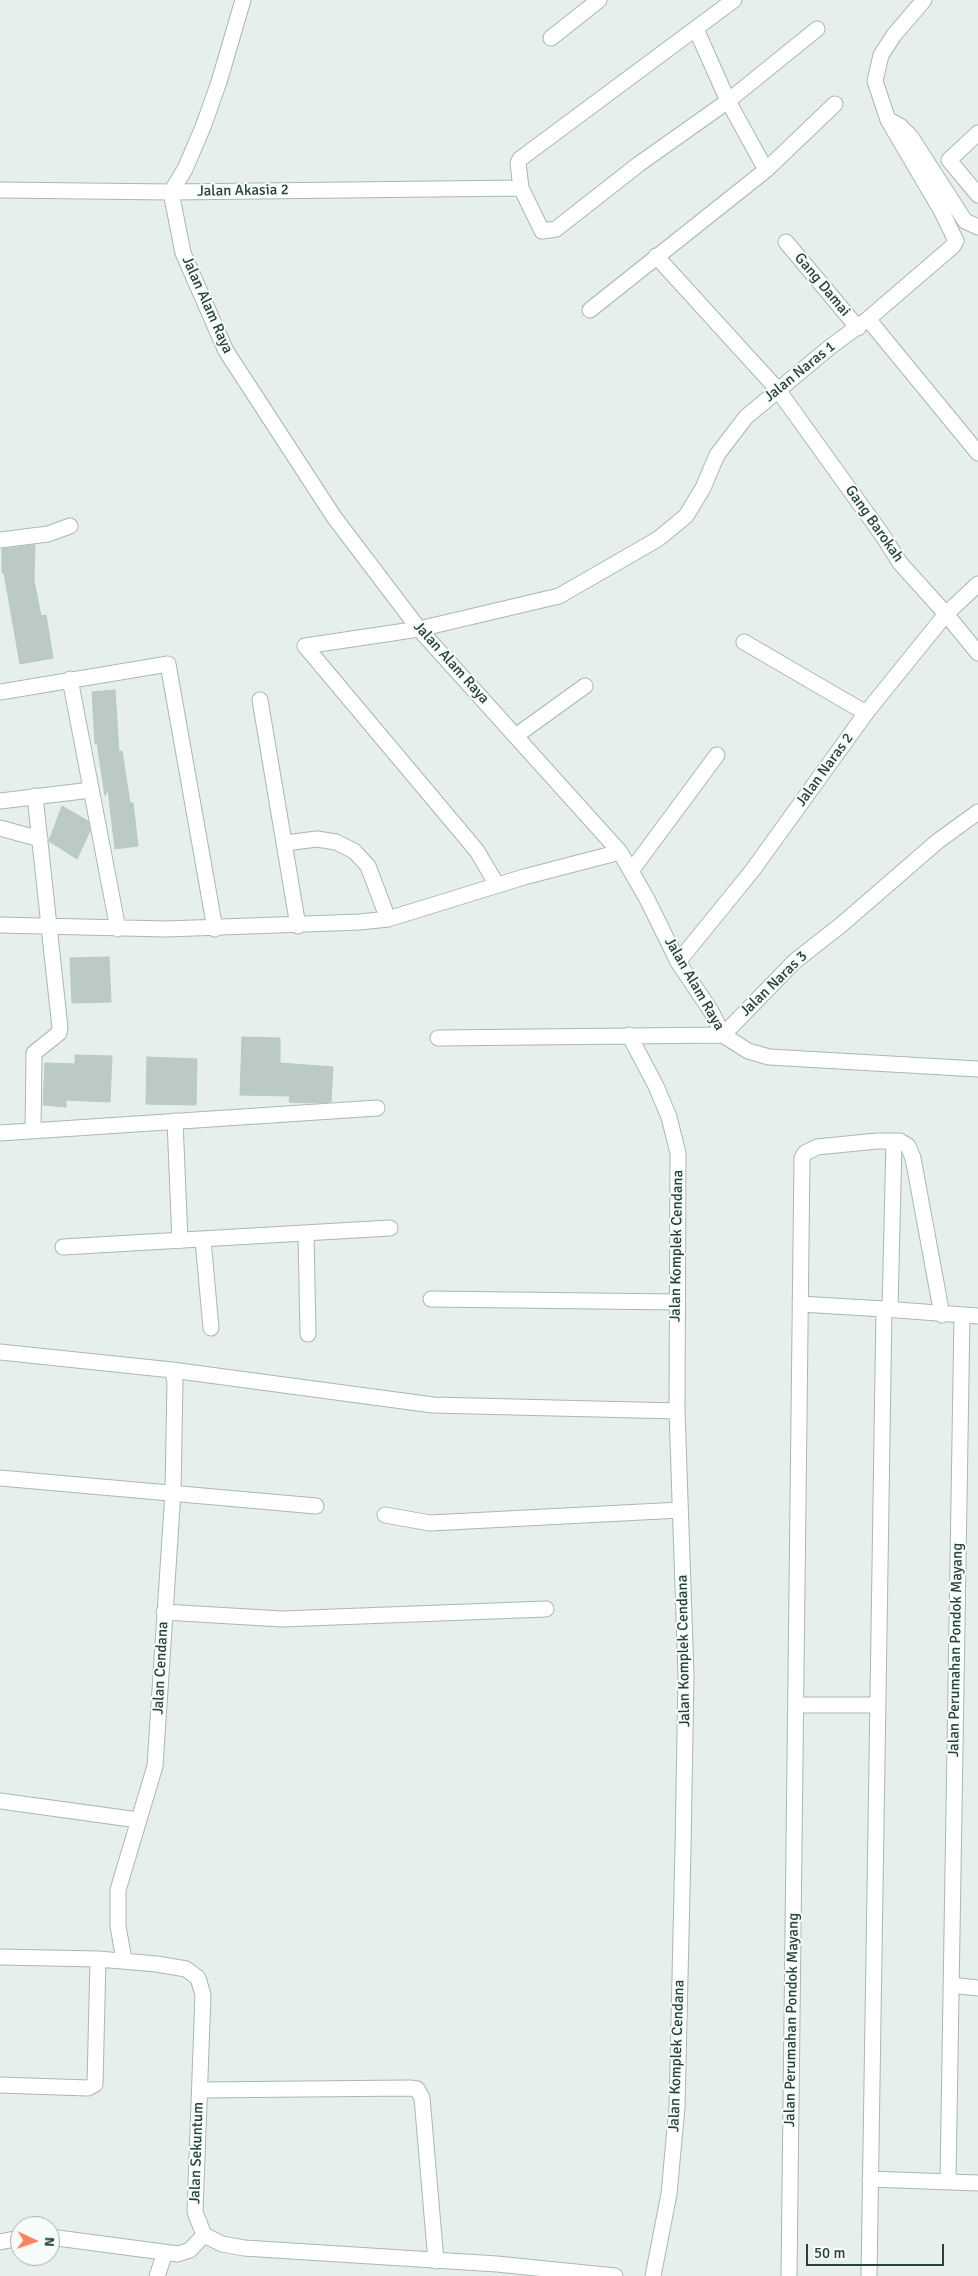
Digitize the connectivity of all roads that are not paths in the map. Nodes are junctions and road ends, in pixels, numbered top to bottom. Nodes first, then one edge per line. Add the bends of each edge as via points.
1 (243, 0) edge
2 (599, 0) edge
3 (734, 0) edge
4 (924, 0) edge
5 (817, 28) dead end
6 (696, 29) junction
7 (551, 38) dead end
8 (728, 101) junction
9 (835, 104) dead end
10 (888, 120) junction
11 (978, 133) edge
12 (766, 170) junction
13 (521, 188) junction
14 (0, 190) edge
15 (171, 192) junction
16 (978, 195) edge
17 (978, 227) edge
18 (786, 242) dead end
19 (656, 256) junction
20 (590, 310) dead end
21 (863, 323) junction
22 (778, 390) junction
23 (978, 453) edge
24 (70, 526) dead end
25 (0, 540) edge
26 (978, 584) edge
27 (946, 614) junction
28 (420, 629) junction
29 (744, 642) dead end
30 (978, 653) edge
31 (70, 679) junction
32 (585, 686) dead end
33 (0, 692) edge
34 (260, 700) dead end
35 (866, 713) junction
36 (517, 735) junction
37 (717, 755) dead end
38 (91, 790) junction
39 (35, 796) junction
40 (0, 801) edge
41 (978, 812) edge
42 (0, 828) edge
43 (40, 839) junction
44 (285, 842) junction
45 (620, 852) junction
46 (631, 871) junction
47 (498, 885) junction
48 (388, 919) junction
49 (0, 925) edge
50 (50, 926) junction
51 (298, 926) junction
52 (118, 929) junction
53 (214, 929) junction
54 (678, 962) junction
55 (629, 1034) junction
56 (723, 1035) junction
57 (438, 1038) dead end
58 (978, 1069) edge
59 (377, 1108) dead end
60 (175, 1121) junction
61 (33, 1131) junction
62 (0, 1133) edge
63 (894, 1141) junction
64 (390, 1228) dead end
65 (306, 1234) junction
66 (203, 1240) junction
67 (180, 1241) junction
68 (63, 1247) dead end
69 (431, 1299) dead end
70 (676, 1302) junction
71 (800, 1304) junction
72 (887, 1309) junction
73 (942, 1315) junction
74 (962, 1315) junction
75 (978, 1316) edge
76 (211, 1328) dead end
77 (308, 1334) dead end
78 (0, 1352) edge
79 (172, 1370) junction
80 (676, 1411) junction
81 (0, 1478) edge
82 (173, 1492) junction
83 (316, 1506) dead end
84 (680, 1510) junction
85 (385, 1515) dead end
86 (546, 1609) dead end
87 (164, 1612) junction
88 (796, 1705) junction
89 (878, 1705) junction
90 (0, 1801) edge
91 (138, 1820) junction
92 (0, 1957) edge
93 (98, 1959) junction
94 (124, 1960) junction
95 (951, 1985) junction
96 (978, 1988) edge
97 (0, 2086) edge
98 (200, 2090) junction
99 (870, 2179) junction
100 (948, 2180) junction
101 (978, 2183) edge
102 (204, 2235) junction
103 (60, 2238) edge
104 (165, 2253) junction
105 (436, 2260) junction
106 (157, 2276) edge
107 (615, 2276) edge
108 (653, 2276) edge
109 (789, 2276) edge
110 (869, 2276) edge

1 - 15 street, Jalan Akasia 2 via 203,127
2 - 7 street
3 - 6 street
4 - 10 street, Jalan Naras 1 via 894,35 882,56 875,81
5 - 8 street
6 - 8 street
6 - 13 street via 520,158
8 - 12 street
8 - 13 street via 551,231 542,231 538,226
9 - 12 street
10 - 17 street via 911,136 965,221
10 - 21 street, Jalan Naras 1 via 956,241
11 - 16 street via 949,160
12 - 19 street
13 - 15 street, Jalan Akasia 2
14 - 15 street
15 - 28 street, Jalan Alam Raya via 183,252 226,351 334,517
18 - 21 street, Gang Damai
19 - 20 street
19 - 22 street, Gang Barokah
21 - 22 street, Jalan Naras 1
21 - 23 street, Gang Damai
22 - 27 street, Gang Barokah via 900,564
22 - 28 street, Jalan Naras 1 via 746,417 716,455 703,488 686,516 658,539 559,596
24 - 25 street via 48,534
26 - 27 street, Jalan Naras 2
27 - 30 street, Gang Barokah
27 - 35 street, Jalan Naras 2
28 - 36 street, Jalan Alam Raya
28 - 47 street, Jalan Naras 1 via 305,646 477,851
29 - 35 street
31 - 33 street
31 - 38 street
31 - 53 street via 168,664
32 - 36 street
34 - 44 street
35 - 54 street, Jalan Naras 2 via 752,871
36 - 45 street, Jalan Alam Raya
37 - 46 street
38 - 39 street
38 - 52 street
39 - 40 street
39 - 43 street
41 - 56 street, Jalan Naras 3 via 938,841 796,961
42 - 43 street
43 - 50 street
44 - 48 street via 317,839 336,842 354,851 368,866
44 - 51 street
45 - 46 street, Jalan Alam Raya
45 - 47 street
46 - 54 street, Jalan Alam Raya
47 - 48 street
48 - 51 street
49 - 50 street
50 - 52 street
50 - 61 street via 60,1028 59,1033 34,1053
51 - 53 street
52 - 53 street
54 - 56 street, Jalan Alam Raya
55 - 56 street
55 - 57 street
55 - 70 street, Jalan Komplek Cendana via 656,1086 678,1153
56 - 58 street, Jalan Alam Raya via 748,1051 769,1057
59 - 60 street
60 - 61 street
60 - 67 street
61 - 62 street
63 - 71 street, Jalan Perumahan Pondok Mayang via 817,1147 809,1149 802,1158
63 - 72 street
63 - 73 street via 908,1146 913,1158
64 - 65 street
65 - 66 street
65 - 77 street
66 - 67 street
66 - 76 street
67 - 68 street
69 - 70 street
70 - 80 street, Jalan Komplek Cendana
71 - 72 street
71 - 88 street, Jalan Perumahan Pondok Mayang
72 - 73 street
72 - 89 street
73 - 74 street
74 - 75 street
74 - 95 street, Jalan Perumahan Pondok Mayang
78 - 79 street
79 - 80 street via 434,1405
79 - 82 street, Jalan Cendana via 175,1381
80 - 84 street, Jalan Komplek Cendana
81 - 82 street
82 - 83 street
82 - 87 street, Jalan Cendana
84 - 85 street via 430,1523
84 - 108 street, Jalan Komplek Cendana via 686,1675 677,2107 670,2194
86 - 87 street via 282,1620
87 - 91 street, Jalan Cendana via 155,1766
88 - 89 street
88 - 109 street, Jalan Perumahan Pondok Mayang
89 - 99 street
90 - 91 street
91 - 94 street, Jalan Cendana via 118,1890 118,1926
92 - 93 street, Jalan Sekuntum
93 - 94 street, Jalan Sekuntum
93 - 97 street via 95,2084 88,2088
94 - 98 street, Jalan Sekuntum via 186,1968 198,1978 203,1995
95 - 96 street
95 - 100 street, Jalan Perumahan Pondok Mayang
98 - 102 street, Jalan Sekuntum via 195,2212
98 - 105 street via 417,2090 422,2098
99 - 100 street
99 - 110 street
100 - 101 street
102 - 104 street via 190,2250 178,2254
102 - 105 street via 222,2244 244,2248
103 - 104 street
104 - 106 street
105 - 107 street

